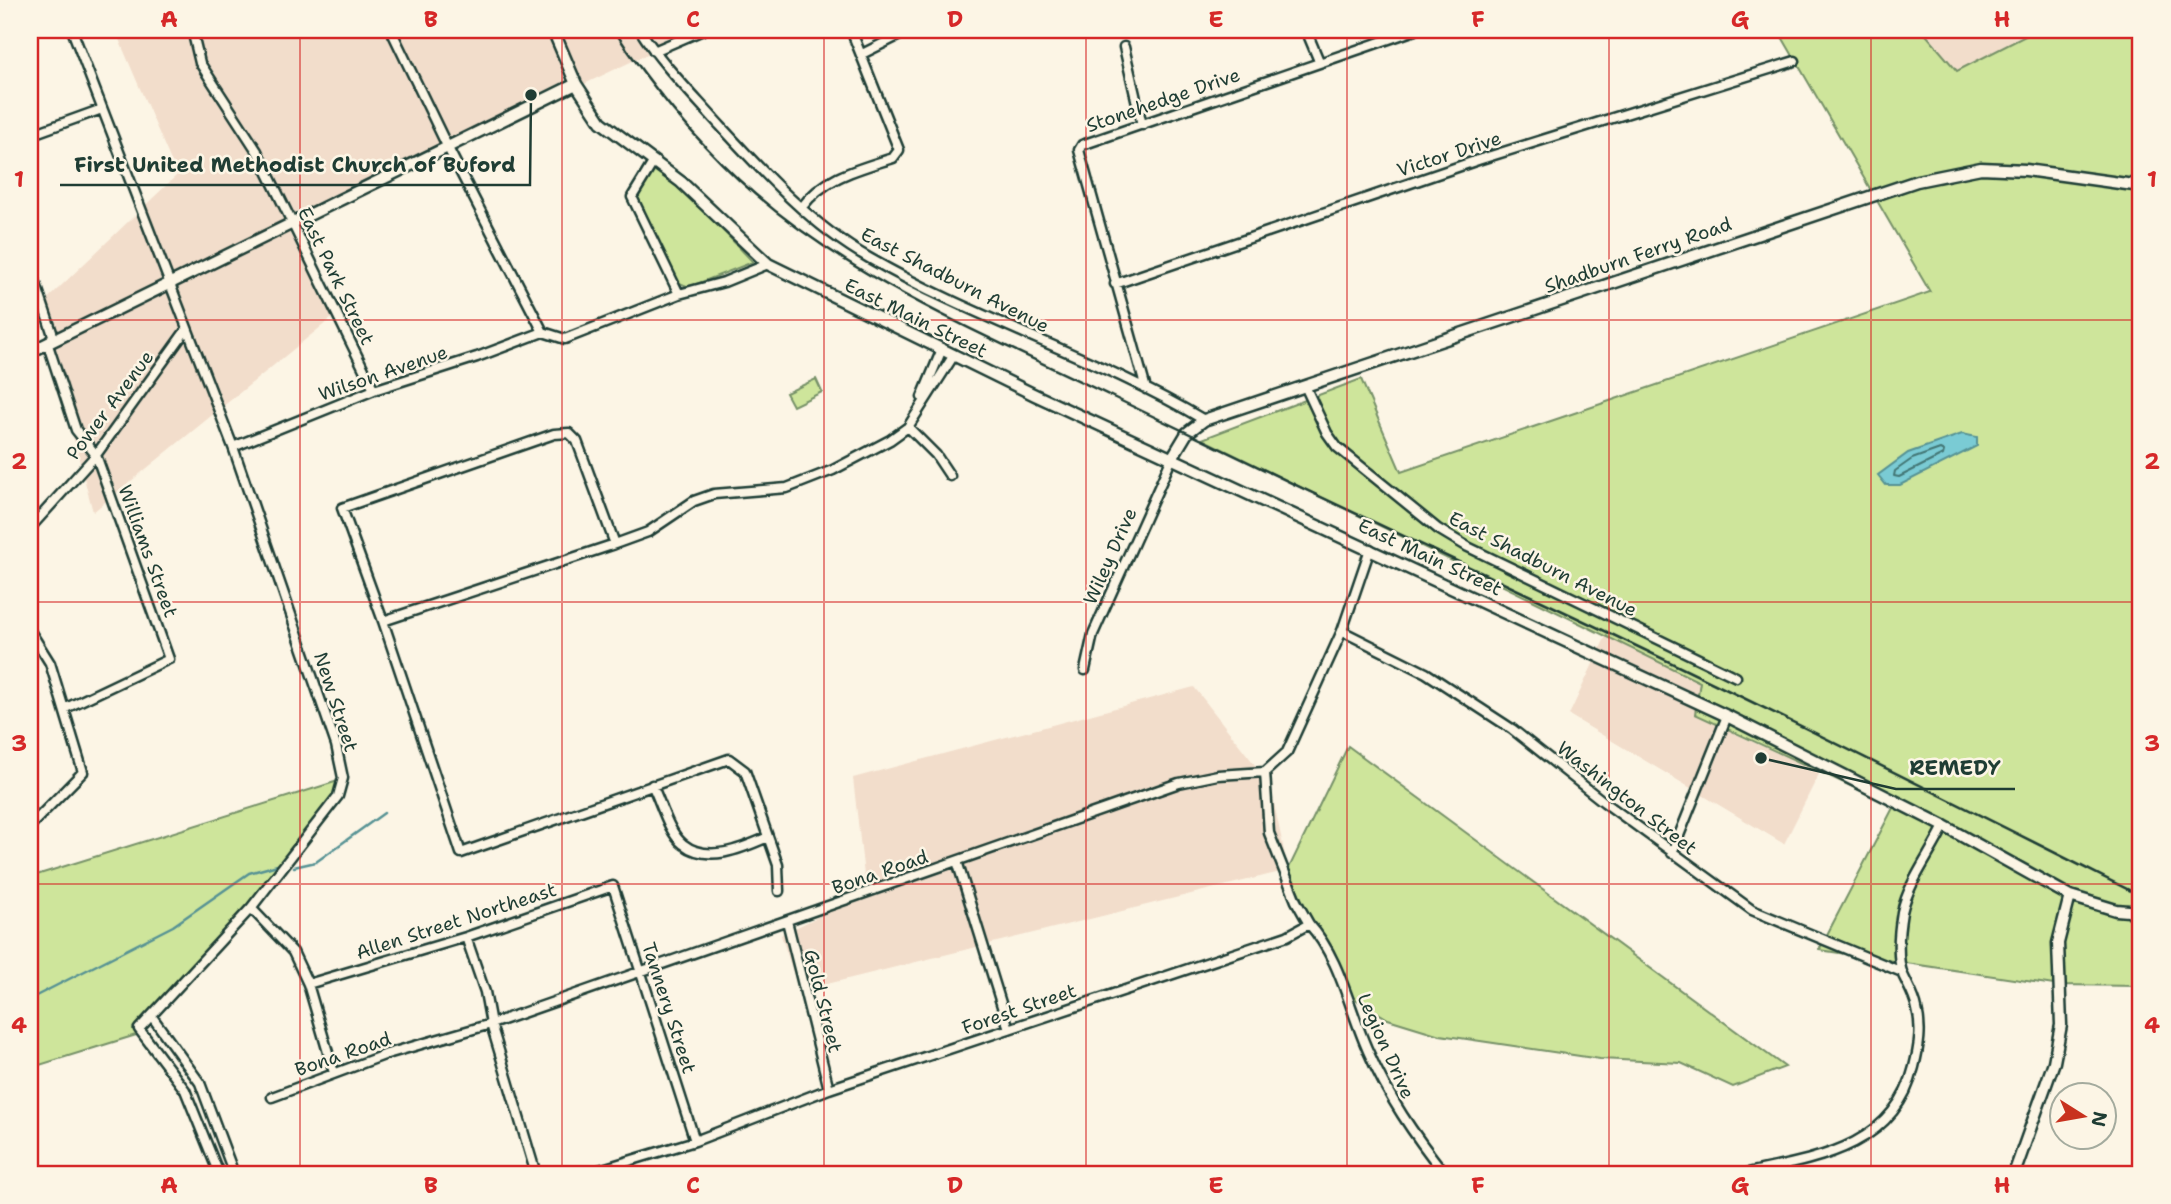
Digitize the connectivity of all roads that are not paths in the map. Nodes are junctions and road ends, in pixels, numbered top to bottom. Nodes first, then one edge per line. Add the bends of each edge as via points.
1 (72, 30) edge
2 (198, 30) edge
3 (391, 30) edge
4 (553, 30) edge
5 (640, 30) edge
6 (703, 30) edge
7 (850, 30) edge
8 (911, 30) edge
9 (1306, 30) edge
10 (1415, 30) edge
11 (1124, 47) dead end
12 (654, 51) junction
13 (862, 54) junction
14 (1320, 61) junction
15 (1794, 61) dead end
16 (576, 84) junction
17 (102, 109) junction
18 (1142, 125) junction
19 (30, 135) edge
20 (448, 148) junction
21 (654, 161) junction
22 (2141, 187) edge
23 (802, 208) junction
24 (292, 222) junction
25 (768, 264) junction
26 (30, 266) edge
27 (1115, 284) junction
28 (170, 285) junction
29 (679, 294) junction
30 (186, 330) junction
31 (543, 332) junction
32 (48, 345) junction
33 (942, 349) junction
34 (30, 352) edge
35 (954, 355) junction
36 (1306, 388) junction
37 (1146, 389) junction
38 (374, 390) junction
39 (918, 410) junction
40 (1204, 420) junction
41 (908, 427) junction
42 (233, 447) junction
43 (96, 455) junction
44 (1172, 458) junction
45 (950, 476) dead end
46 (30, 528) edge
47 (615, 544) junction
48 (1370, 549) junction
49 (383, 621) junction
50 (30, 631) edge
51 (1342, 631) junction
52 (1085, 670) dead end
53 (1736, 677) dead end
54 (66, 708) junction
55 (1727, 716) junction
56 (1265, 772) junction
57 (652, 785) junction
58 (30, 826) edge
59 (1944, 826) junction
60 (768, 837) junction
61 (1672, 853) junction
62 (957, 861) junction
63 (613, 886) joint
64 (779, 891) dead end
65 (2070, 896) junction
66 (251, 908) junction
67 (2141, 912) edge
68 (787, 921) junction
69 (1309, 923) junction
70 (466, 937) junction
71 (641, 972) junction
72 (1902, 972) junction
73 (308, 984) junction
74 (153, 1018) junction
75 (491, 1024) junction
76 (1009, 1029) junction
77 (334, 1073) junction
78 (829, 1089) junction
79 (272, 1097) dead end
80 (695, 1141) junction
81 (219, 1174) edge
82 (234, 1174) edge
83 (536, 1174) edge
84 (586, 1174) edge
85 (1445, 1174) edge
86 (1742, 1174) edge
87 (2014, 1174) edge

1 - 17 street
2 - 24 street, East Park Street via 194,38 200,63 257,151
3 - 20 street
4 - 16 street, East Main Street
5 - 12 street, East Shadburn Avenue
6 - 12 street
7 - 13 street
8 - 13 street
9 - 14 street
10 - 14 street, Stonehedge Drive
11 - 18 street
12 - 23 street, East Shadburn Avenue via 748,157
13 - 23 street via 899,150 894,158 830,181 814,191
14 - 18 street, Stonehedge Drive
15 - 27 street, Victor Drive via 1478,160
16 - 20 street
16 - 21 street, East Main Street via 601,122
17 - 19 street
17 - 28 street
18 - 27 street, Stonehedge Drive via 1082,145 1079,150
20 - 24 street
20 - 31 street
21 - 25 street, East Main Street
21 - 29 street via 632,197
22 - 36 street, Shadburn Ferry Road via 1992,169 1917,181
23 - 37 street, East Shadburn Avenue via 867,258
24 - 28 street
24 - 38 street, East Park Street
25 - 29 street
25 - 33 street, East Main Street
26 - 32 street, Williams Street via 53,335
27 - 37 street, Stonehedge Drive
28 - 30 street, New Street
28 - 32 street
29 - 31 street via 565,339
30 - 42 street, New Street
30 - 43 street, Power Avenue
31 - 38 street, Wilson Avenue
32 - 34 street
32 - 43 street, Williams Street via 76,430
33 - 35 street, East Main Street
33 - 39 street
35 - 39 street
35 - 44 street, East Main Street
36 - 40 street, Shadburn Ferry Road
36 - 53 street, East Shadburn Avenue via 1337,447 1438,529
37 - 40 street, East Shadburn Avenue
38 - 42 street, Wilson Avenue
39 - 41 street
40 - 44 street, Shadburn Ferry Road via 1187,433
41 - 45 street
41 - 47 street via 833,470 787,488 714,494
42 - 66 street, New Street via 336,745 343,778 338,796
43 - 46 street, Power Avenue
43 - 54 street, Williams Street via 169,659
44 - 48 street, East Main Street
44 - 52 street, Wiley Drive via 1093,634
47 - 49 street
47 - 49 street via 577,441 569,433 561,433 528,442 342,508
48 - 51 street
48 - 55 street, East Main Street
49 - 57 street via 461,853
50 - 54 street via 50,663
51 - 56 street via 1287,752
51 - 61 street, Washington Street via 1426,673 1512,729
54 - 58 street via 83,772
55 - 59 street, East Main Street
55 - 61 street
56 - 62 street, Bona Road via 1179,783
56 - 69 street via 1269,832
57 - 60 street via 683,844 724,854
57 - 60 street via 729,759 745,771
59 - 65 street, East Main Street
59 - 72 street via 1904,905
60 - 64 street via 778,865
61 - 72 street, Washington Street via 1752,910
62 - 68 street, Bona Road
62 - 76 street
63 - 70 street, Allen Street Northeast
63 - 71 street, Tannery Street
65 - 67 street, East Main Street via 2116,910
65 - 87 street via 2058,943 2061,1025 2054,1062
66 - 73 street via 293,952
66 - 74 street, New Street
68 - 71 street, Bona Road
68 - 78 street, Gold Street
69 - 76 street, Forest Street via 1287,936
69 - 85 street, Legion Drive via 1324,941 1368,1052 1402,1119
70 - 73 street, Allen Street Northeast
70 - 75 street
71 - 75 street, Bona Road
71 - 80 street, Tannery Street
72 - 86 street via 1917,1008 1921,1036 1910,1083 1889,1120 1828,1154
73 - 77 street
74 - 81 street, New Street via 139,1029 185,1090
74 - 82 street via 200,1083
75 - 77 street, Bona Road
75 - 83 street
76 - 78 street, Forest Street
77 - 79 street, Bona Road
78 - 80 street, Forest Street
80 - 84 street, Forest Street

